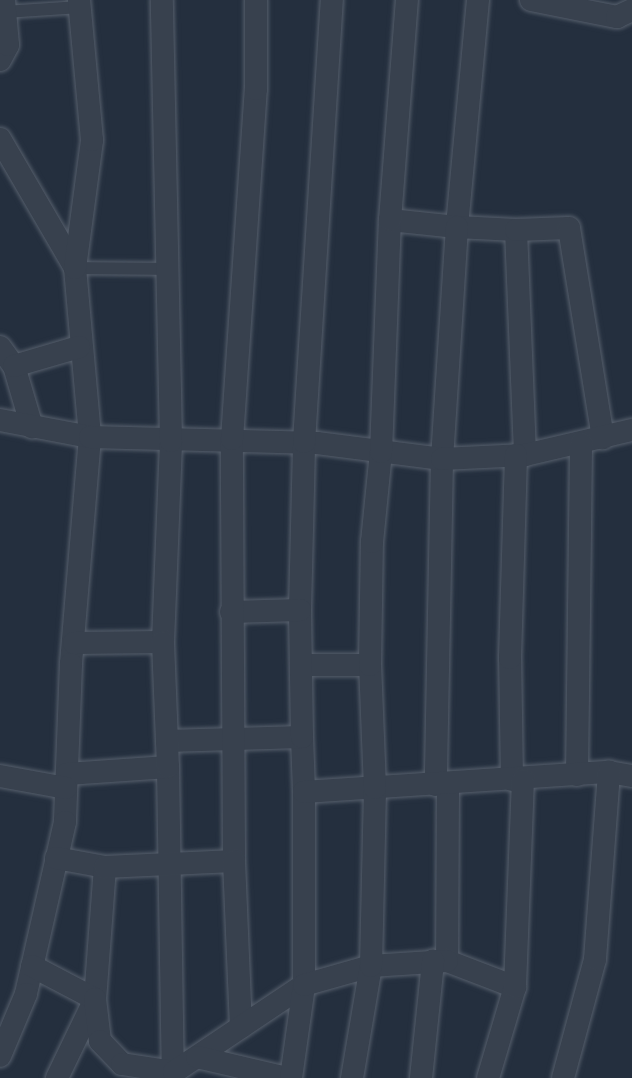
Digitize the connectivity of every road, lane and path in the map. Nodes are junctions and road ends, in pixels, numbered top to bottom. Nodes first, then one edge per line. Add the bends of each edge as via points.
1 (162, 0) edge
2 (256, 0) edge
3 (332, 0) edge
4 (407, 0) edge
5 (478, 0) edge
6 (531, 0) edge
7 (556, 2) edge
8 (80, 3) edge
9 (5, 6) edge
10 (632, 10) edge
11 (0, 60) edge
12 (0, 139) edge
13 (390, 220) junction
14 (457, 227) junction
15 (516, 230) junction
16 (75, 268) junction
17 (170, 269) junction
18 (0, 347) edge
19 (79, 347) junction
20 (14, 366) junction
21 (0, 420) edge
22 (32, 427) junction
23 (632, 430) edge
24 (90, 436) junction
25 (232, 439) junction
26 (171, 441) junction
27 (592, 441) junction
28 (304, 442) junction
29 (381, 452) junction
30 (520, 455) junction
31 (442, 459) junction
32 (300, 610) junction
33 (231, 612) junction
34 (163, 642) junction
35 (74, 643) junction
36 (301, 665) junction
37 (370, 665) junction
38 (302, 737) junction
39 (232, 739) junction
40 (167, 741) junction
41 (168, 767) junction
42 (609, 772) junction
43 (577, 775) junction
44 (0, 776) edge
45 (632, 776) edge
46 (517, 780) junction
47 (66, 781) junction
48 (442, 784) junction
49 (375, 788) junction
50 (304, 792) junction
51 (56, 858) junction
52 (234, 861) junction
53 (170, 864) junction
54 (105, 867) junction
55 (440, 961) junction
56 (32, 966) junction
57 (371, 966) junction
58 (304, 985) junction
59 (515, 987) junction
60 (95, 999) junction
61 (241, 1027) junction
62 (2, 1047) edge
63 (197, 1057) junction
64 (118, 1071) edge
65 (233, 1073) edge
66 (173, 1075) edge
67 (57, 1078) edge
68 (289, 1078) edge
69 (351, 1078) edge
70 (420, 1078) edge
71 (488, 1078) edge
72 (563, 1078) edge

1 - 17 street
2 - 25 street via 256,89
3 - 28 street
4 - 13 street
5 - 14 street
6 - 7 street
7 - 10 street via 617,17
8 - 9 lane
8 - 16 street via 92,140
9 - 11 street via 8,45
12 - 16 street
13 - 14 street
13 - 29 street
14 - 15 street
14 - 31 street
15 - 27 street via 569,228
15 - 30 street
16 - 17 lane
16 - 19 street
17 - 26 street
18 - 20 street
19 - 20 street
19 - 24 street
20 - 22 street
21 - 22 street
22 - 24 street
23 - 27 street
24 - 26 street
24 - 35 street
25 - 26 street
25 - 28 street
25 - 33 street
26 - 34 street
27 - 30 street
27 - 43 street
28 - 29 street
28 - 32 street
29 - 31 street
29 - 37 street via 372,542
30 - 31 street
30 - 46 street via 510,658
31 - 48 street
32 - 33 street
32 - 36 street
33 - 39 street
34 - 35 street
34 - 40 street
35 - 47 street
36 - 37 street
36 - 38 street
37 - 49 street
38 - 39 street
38 - 50 street
39 - 40 street
39 - 52 street
40 - 41 street
41 - 47 street
41 - 53 street
42 - 43 street
42 - 45 street
42 - 72 street via 595,959
43 - 46 street
44 - 47 street
46 - 48 street
46 - 59 street
47 - 51 street via 65,822
48 - 49 street
48 - 55 street
49 - 50 street
49 - 57 street
50 - 58 street
51 - 54 street
51 - 56 street
52 - 53 street
52 - 61 street
53 - 54 street
53 - 66 street
54 - 60 street
55 - 57 street
55 - 59 street
55 - 70 street
56 - 60 street
56 - 62 street via 26,994
57 - 58 street
57 - 69 street
58 - 61 street
58 - 68 street
59 - 71 street
60 - 64 street via 100,1041
60 - 67 street
61 - 63 street
63 - 65 street
63 - 66 street
64 - 66 street
65 - 68 street

